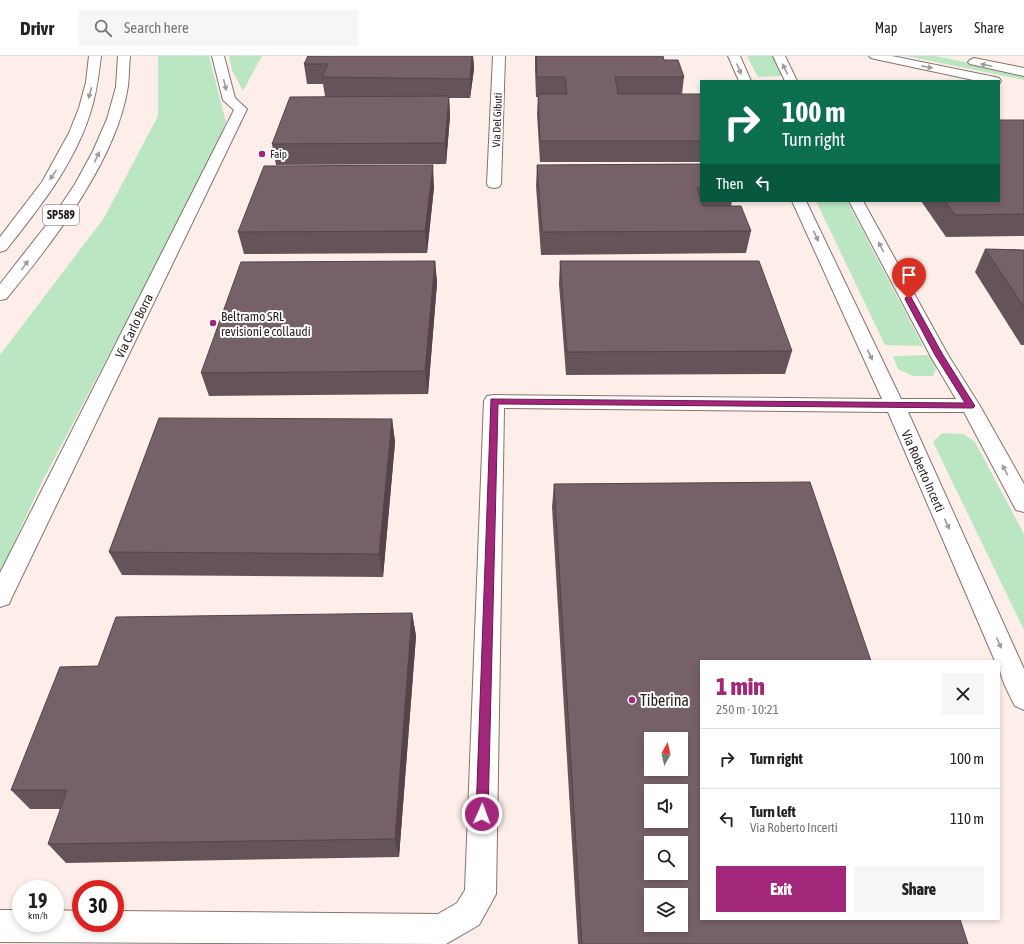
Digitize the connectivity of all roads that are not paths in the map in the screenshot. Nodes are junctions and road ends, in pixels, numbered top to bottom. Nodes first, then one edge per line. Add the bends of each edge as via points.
1 (95, 56) edge
2 (124, 56) edge
3 (218, 56) edge
4 (499, 56) edge
5 (734, 56) edge
6 (779, 56) edge
7 (875, 56) edge
8 (965, 60) dead end
9 (1024, 72) edge
10 (745, 80) edge
11 (791, 80) edge
12 (990, 80) edge
13 (494, 184) dead end
14 (799, 202) edge
15 (857, 202) edge
16 (0, 247) edge
17 (0, 295) edge
18 (895, 406) junction
19 (970, 406) junction
20 (1024, 504) edge
21 (0, 596) edge
22 (1024, 698) edge
23 (0, 926) edge

1 -> 16 street, SP589 via 91,93 78,129 57,169
17 -> 2 street, SP589 via 59,219 92,166 111,128 121,90
3 -> 21 street, Via Carlo Borra via 229,100 241,109
4 - 13 street, Via Del Gibuti
5 -> 10 street
11 -> 6 street
7 -> 12 street
9 -> 8 street
14 -> 18 street, Via Roberto Incerti
19 -> 15 street via 939,355
18 - 19 street
18 -> 22 street, Via Roberto Incerti
18 - 23 street via 494,401 480,894 468,914 441,930
20 -> 19 street

